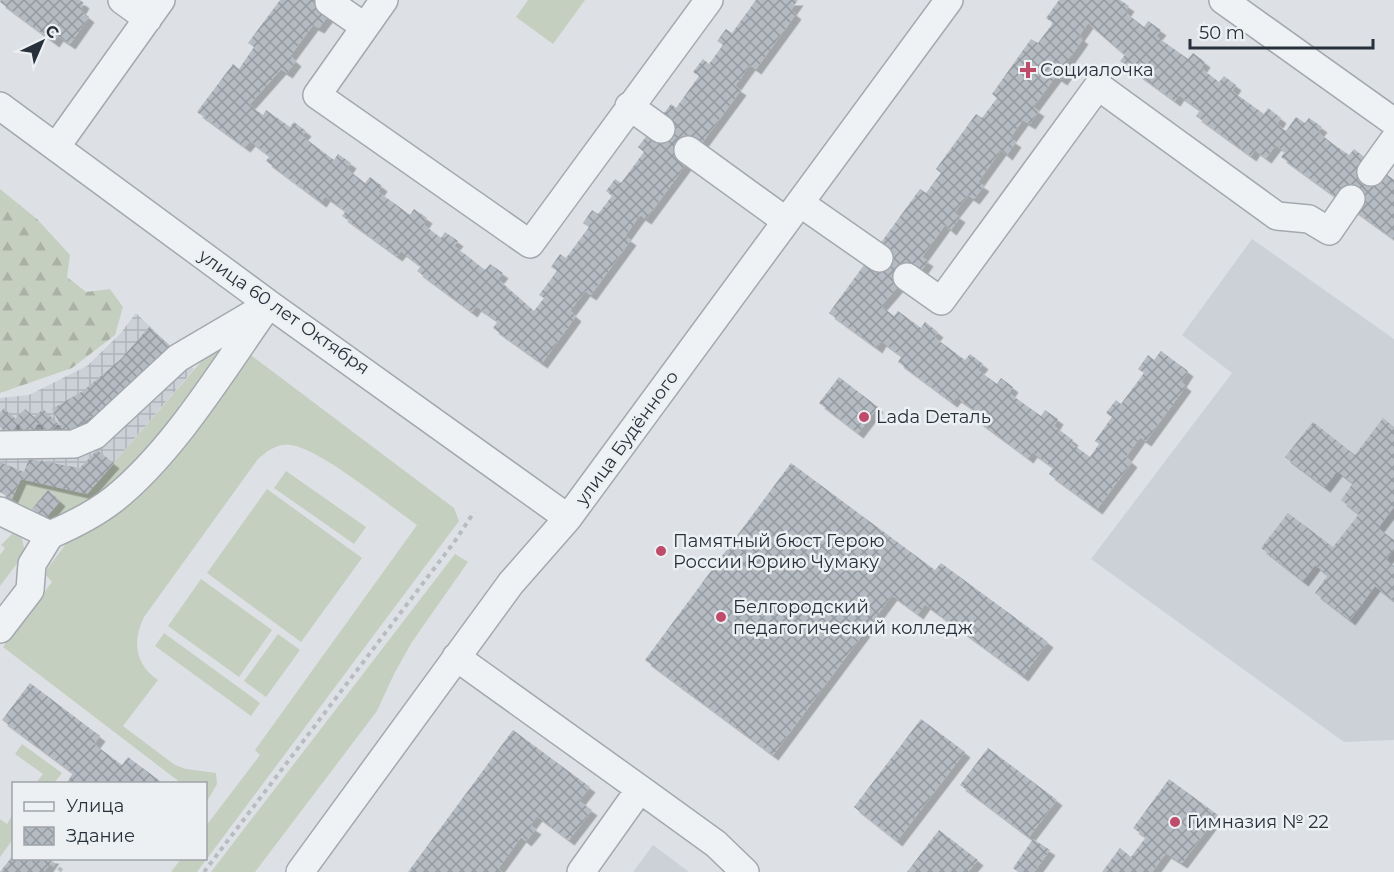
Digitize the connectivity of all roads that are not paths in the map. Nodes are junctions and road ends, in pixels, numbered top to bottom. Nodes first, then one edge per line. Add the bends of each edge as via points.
1 (122, 0) edge
2 (384, 0) edge
3 (709, 0) edge
4 (1223, 0) edge
5 (946, 1) edge
6 (329, 2) dead end
7 (155, 9) edge
8 (365, 27) junction
9 (0, 106) edge
10 (629, 106) junction
11 (1394, 122) edge
12 (661, 129) dead end
13 (1394, 140) edge
14 (56, 147) junction
15 (688, 150) dead end
16 (1371, 172) dead end
17 (1351, 199) dead end
18 (793, 212) junction
19 (879, 258) dead end
20 (907, 277) dead end
21 (269, 304) junction
22 (0, 445) edge
23 (0, 511) edge
24 (568, 518) junction
25 (50, 535) junction
26 (0, 629) edge
27 (456, 657) junction
28 (640, 789) junction
29 (300, 872) edge
30 (581, 872) edge
31 (745, 872) edge

1 - 7 street
2 - 8 street
3 - 10 street
4 - 11 street
5 - 18 street, улица Будённого
6 - 8 street
7 - 14 street
8 - 10 street via 317,94 530,244
9 - 14 street, улица 60 лет Октября
10 - 12 street
13 - 16 street
14 - 21 street, улица 60 лет Октября
15 - 18 street
17 - 20 street via 1329,231 1309,219 1277,216 1098,86 941,301
18 - 19 street
18 - 24 street, улица Будённого
21 - 22 street via 178,358 95,435 74,444
21 - 24 street, улица 60 лет Октября
21 - 25 street via 179,429 134,481 96,512
23 - 25 street
24 - 27 street, улица Будённого via 511,583
25 - 26 street via 32,564 30,590
27 - 28 street
27 - 29 street, улица Будённого
28 - 30 street
28 - 31 street via 716,844

